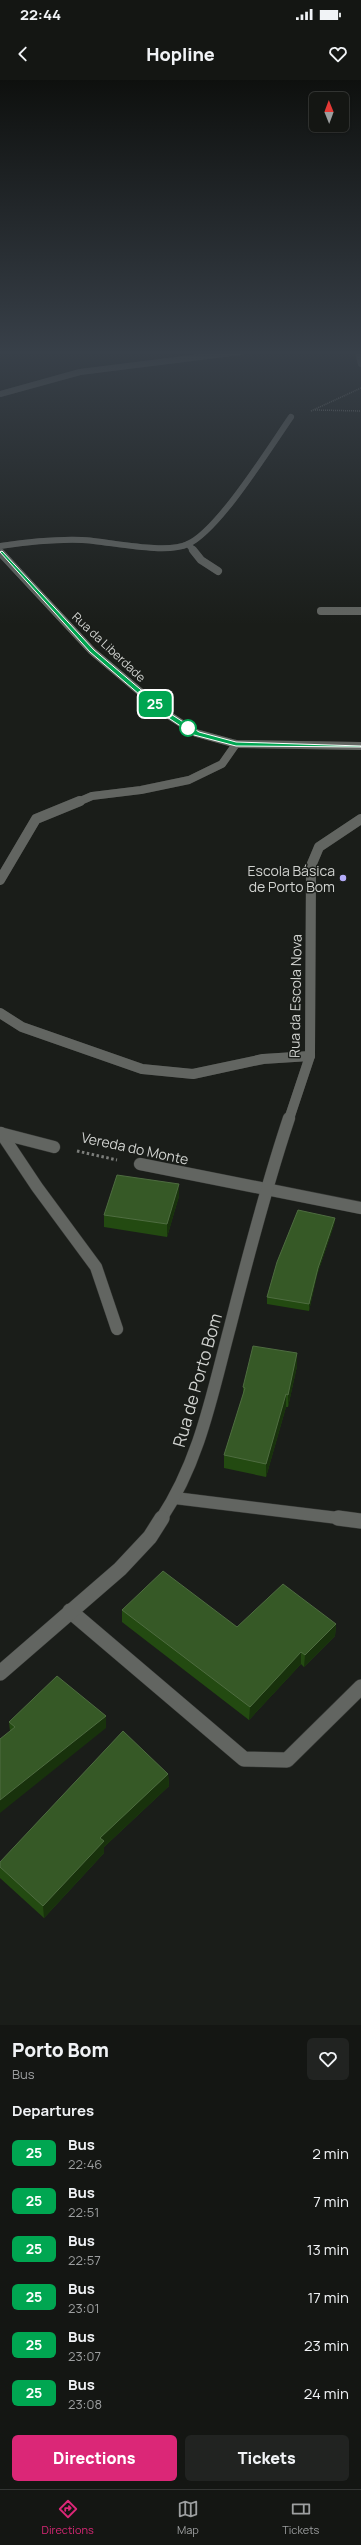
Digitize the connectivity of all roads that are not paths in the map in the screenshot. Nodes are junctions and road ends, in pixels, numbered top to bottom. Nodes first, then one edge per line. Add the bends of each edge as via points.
1 (272, 443) edge
2 (188, 544) junction
3 (0, 546) edge
4 (0, 552) edge
5 (218, 571) dead end
6 (321, 611) dead end
7 (361, 611) edge
8 (236, 744) junction
9 (360, 748) edge
10 (361, 819) edge
11 (0, 880) edge
12 (0, 1013) edge
13 (310, 1056) junction
14 (1, 1133) edge
15 (54, 1147) road end
16 (140, 1164) road end
17 (265, 1190) junction
18 (361, 1208) edge
19 (117, 1329) dead end
20 (175, 1498) junction
21 (361, 1521) edge
22 (70, 1611) junction
23 (0, 1673) edge
24 (361, 1687) edge

1 - 2 street via 212,523
2 - 3 street via 170,548 80,540 24,542
2 - 5 street via 200,560
4 - 8 street, Rua da Liberdade via 92,651 164,712 196,733
6 - 7 street
8 - 9 street, Rua da Liberdade
8 - 11 street via 222,764 188,780 141,790 92,796 36,819
10 - 13 street, Rua da Escola Nova via 319,848 311,866
12 - 13 street via 22,1027 142,1069 193,1074 263,1059
13 - 17 street, Rua da Escola Nova
14 - 15 street
14 - 19 street via 96,1267
16 - 17 street, Vereda do Monte
17 - 18 street, Vereda do Monte
17 - 20 street, Rua de Porto Bom via 200,1442
20 - 21 street
20 - 22 street, Rua de Porto Bom via 150,1537 120,1569
22 - 23 street, Rua de Porto Bom
22 - 24 street via 244,1759 287,1760

